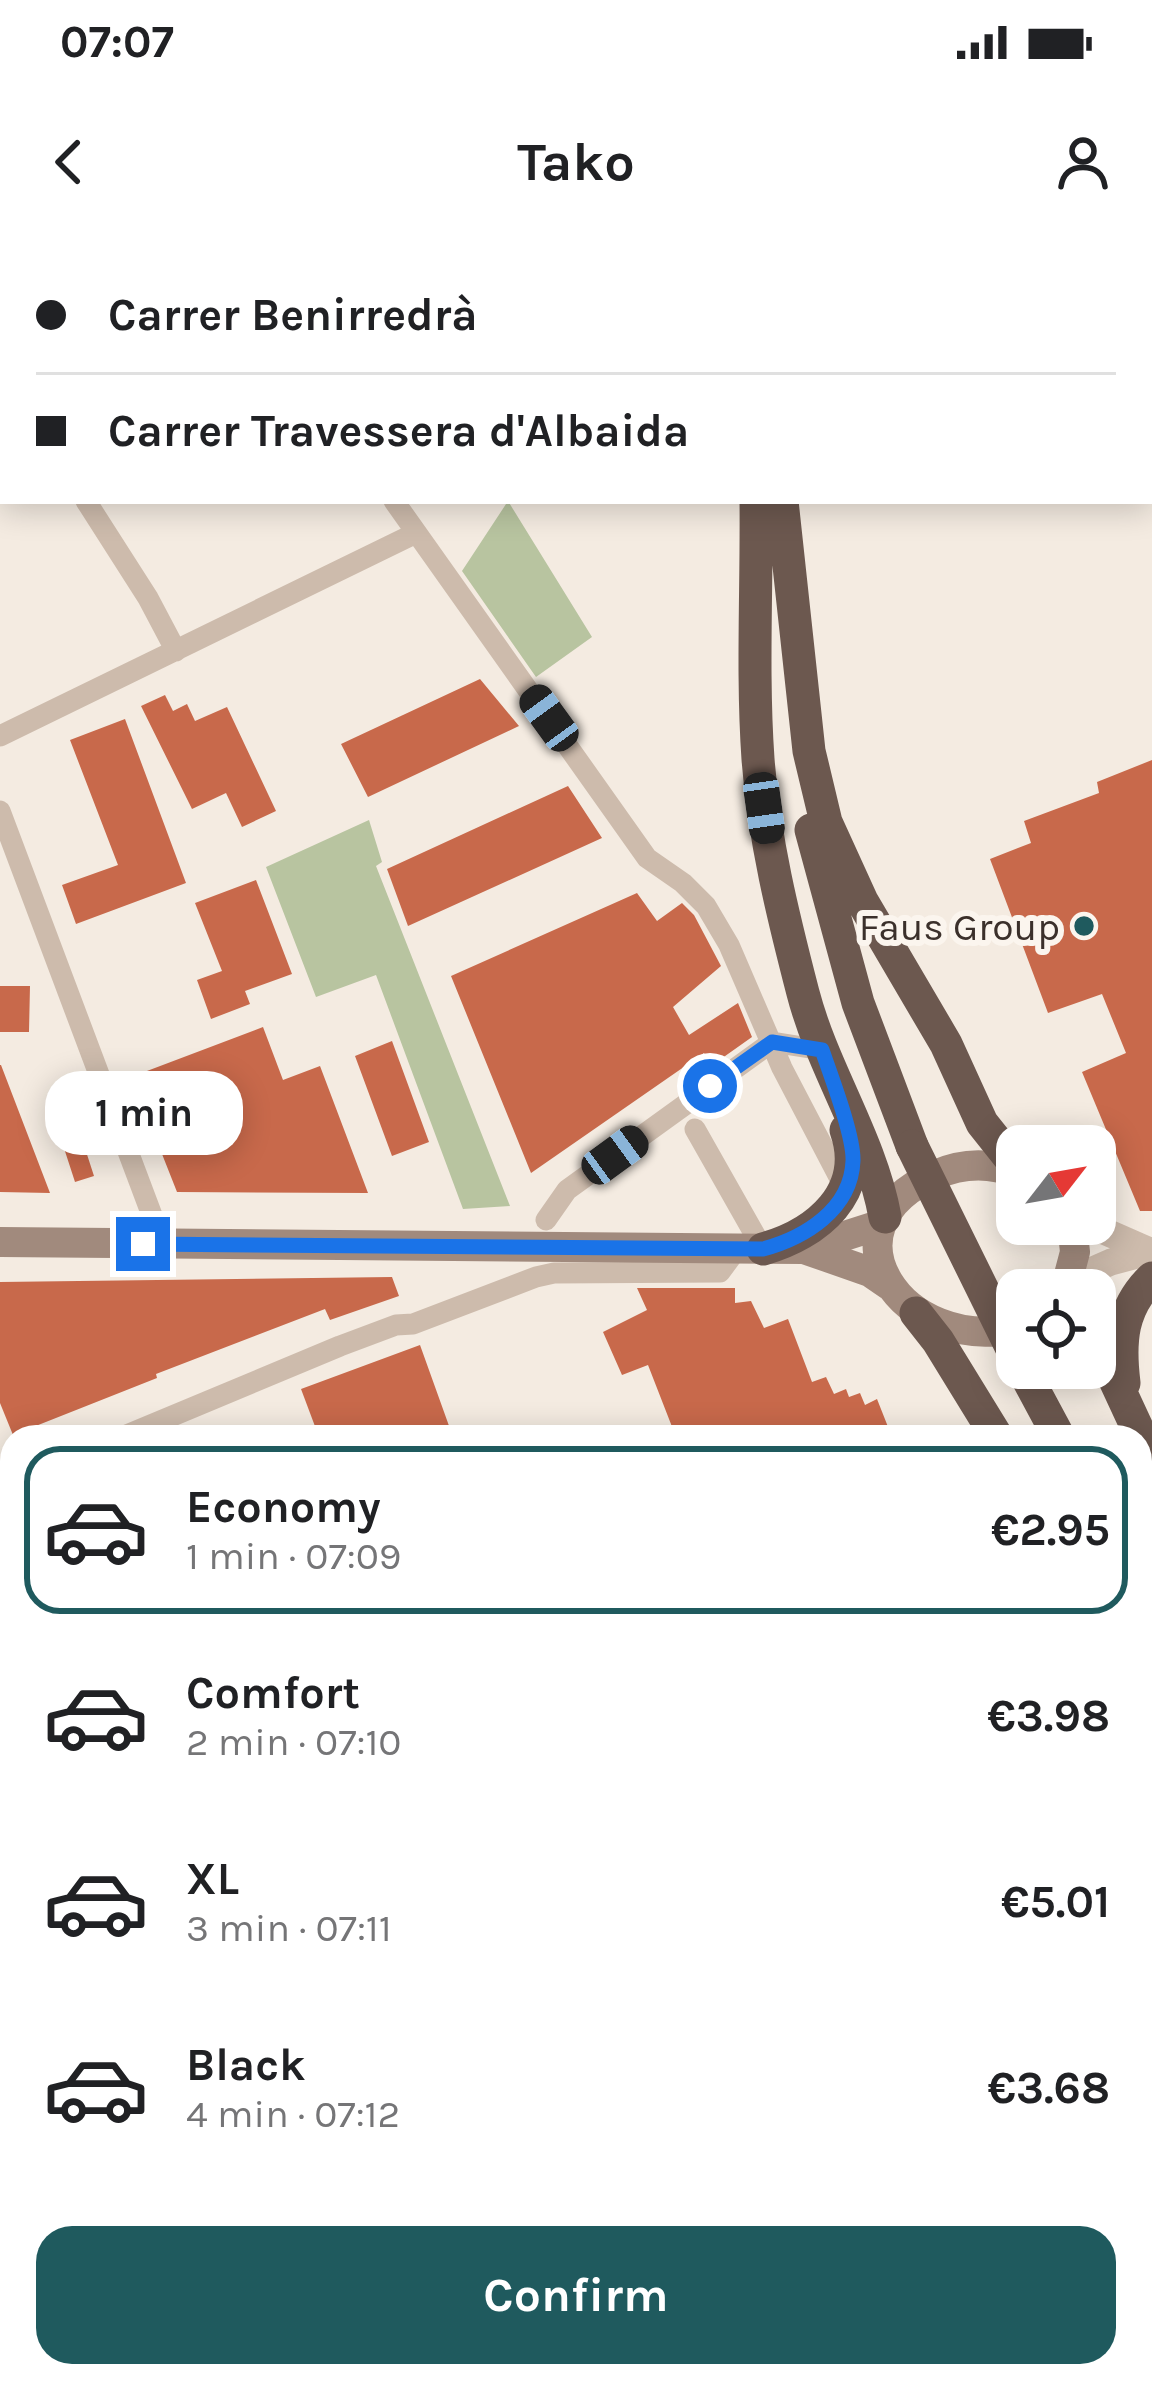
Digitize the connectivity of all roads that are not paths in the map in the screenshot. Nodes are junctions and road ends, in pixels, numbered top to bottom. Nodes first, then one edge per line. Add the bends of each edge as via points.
1 (88, 504) edge
2 (396, 504) edge
3 (756, 504) edge
4 (772, 504) edge
5 (782, 504) edge
6 (416, 533) junction
7 (176, 651) junction
8 (0, 736) edge
9 (0, 811) edge
10 (772, 1042) junction
11 (826, 1063) junction
12 (695, 1129) dead end
13 (996, 1142) edge
14 (996, 1166) edge
15 (840, 1179) dead end
16 (153, 1218) dead end
17 (546, 1220) dead end
18 (884, 1221) junction
19 (1116, 1240) edge
20 (0, 1243) edge
21 (750, 1249) junction
22 (804, 1249) junction
23 (1151, 1260) edge
24 (1116, 1270) edge
25 (889, 1285) junction
26 (916, 1313) junction
27 (996, 1316) edge
28 (996, 1330) edge
29 (1116, 1379) edge
30 (1033, 1389) edge
31 (1125, 1397) junction
32 (151, 1425) edge
33 (990, 1425) edge
34 (1053, 1425) edge
35 (1137, 1425) edge

1 - 7 street
2 - 6 street
3 - 11 highway via 764,808 774,882
4 - 27 highway, bridge via 788,701 834,926 912,1146
5 - 13 highway via 809,751 826,822
6 - 7 street
6 - 10 street via 647,858 706,906
7 - 8 street
9 - 16 street
10 - 11 street
10 - 15 street
10 - 17 street via 581,1179
11 - 18 highway via 869,1160
11 - 21 highway via 853,1162 844,1192 814,1228
12 - 21 street
14 - 18 main road via 953,1168 910,1187
18 - 22 main road
18 - 25 main road via 880,1252
19 - 23 street
20 - 21 main road
21 - 22 main road
21 - 32 street via 720,1272 526,1280
22 - 25 main road
23 - 24 street
23 - 31 highway via 1123,1323
25 - 26 main road
26 - 28 main road via 967,1332
26 - 33 highway
29 - 31 highway
30 - 34 highway
31 - 35 highway

